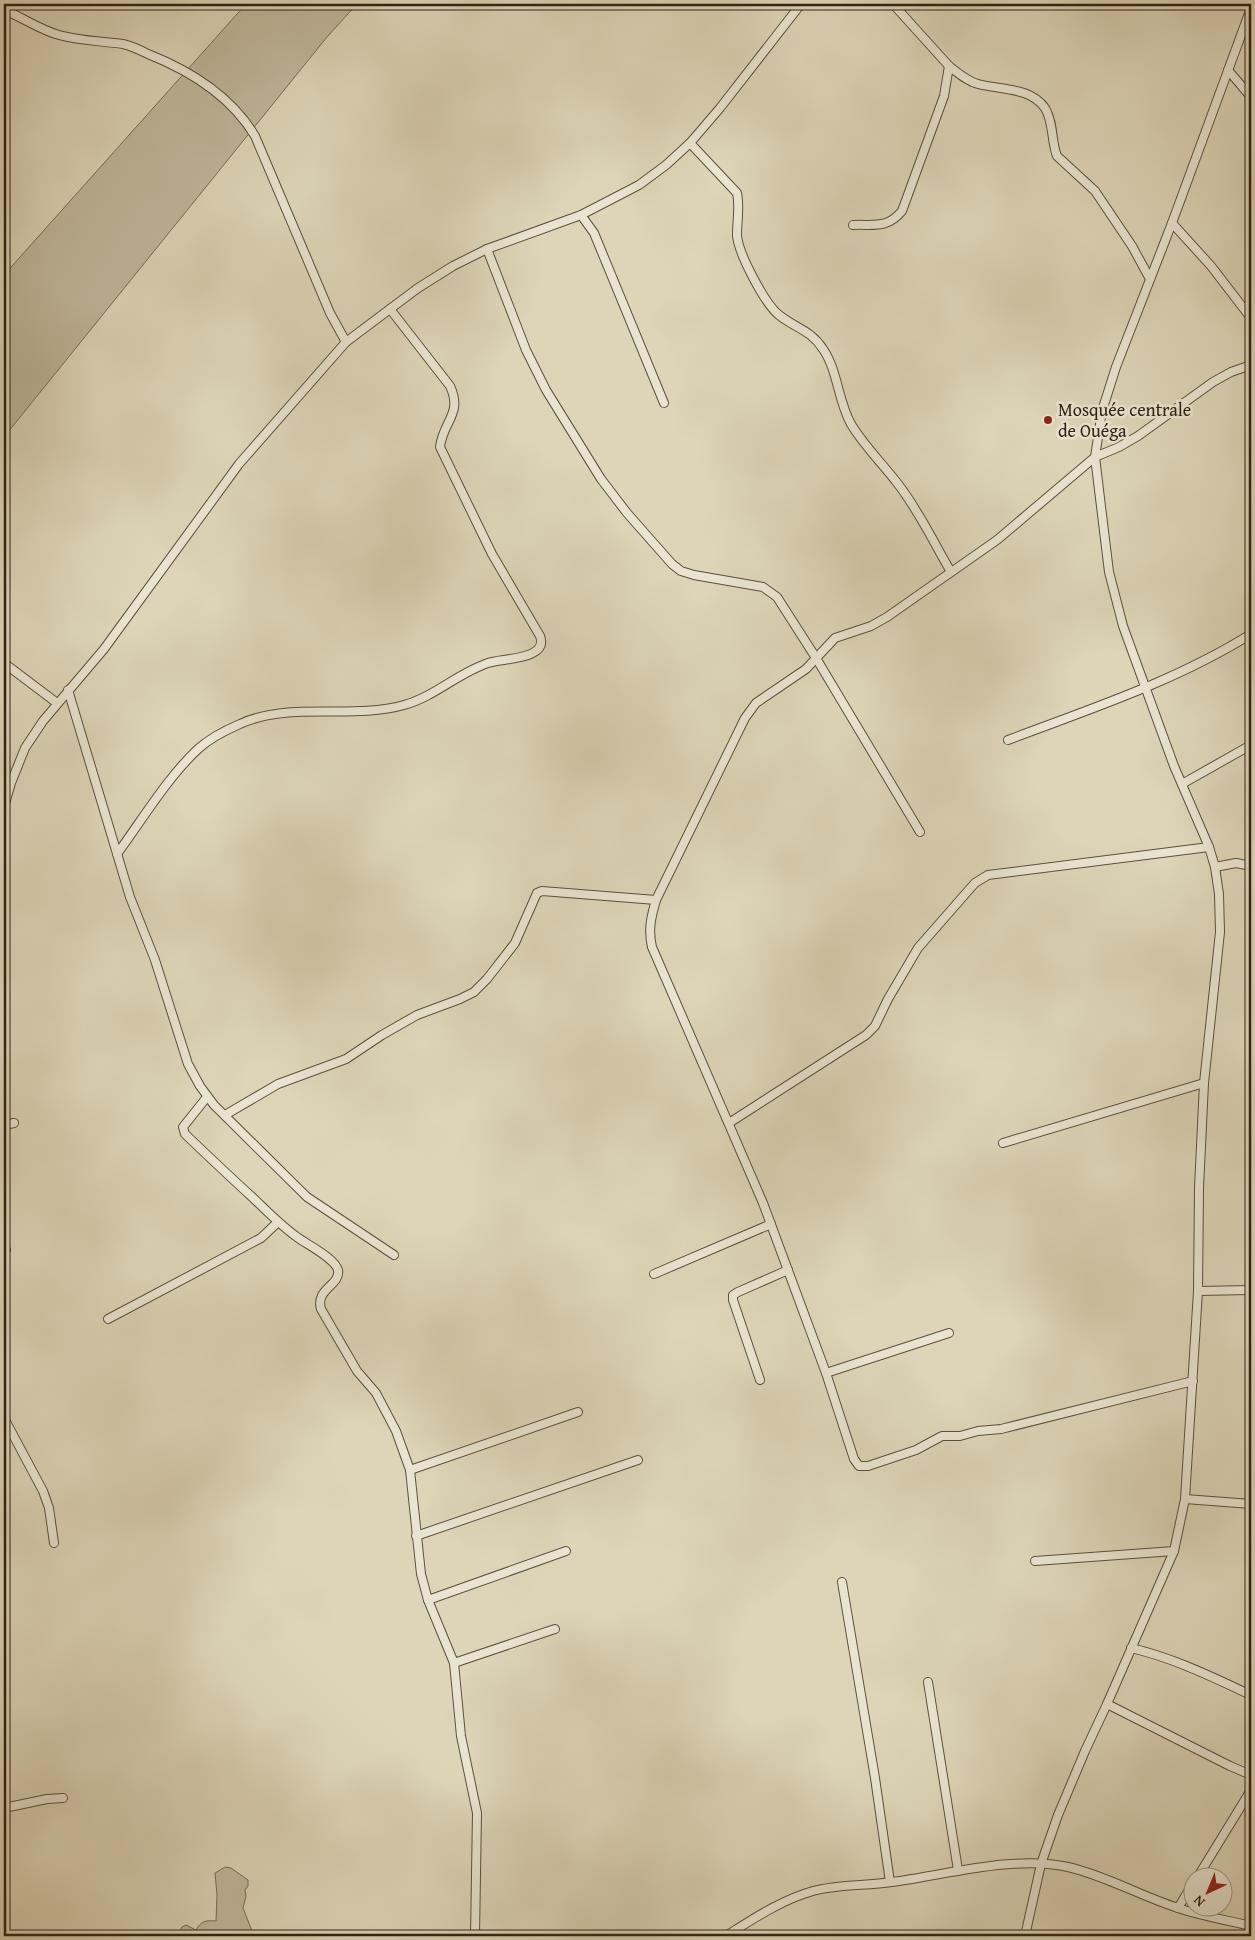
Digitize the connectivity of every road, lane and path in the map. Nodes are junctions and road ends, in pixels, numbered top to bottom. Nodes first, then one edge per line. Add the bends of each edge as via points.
1 (801, 4) edge
2 (893, 4) edge
3 (1251, 8) edge
4 (4, 10) edge
5 (949, 66) junction
6 (1228, 70) junction
7 (1251, 97) edge
8 (690, 143) junction
9 (581, 215) junction
10 (1172, 223) junction
11 (853, 225) dead end
12 (487, 249) junction
13 (1150, 278) junction
14 (390, 309) junction
15 (1251, 318) edge
16 (346, 342) junction
17 (1251, 365) edge
18 (664, 402) dead end
19 (1095, 457) junction
20 (951, 572) junction
21 (1251, 634) edge
22 (816, 658) junction
23 (4, 663) edge
24 (1146, 688) junction
25 (68, 690) junction
26 (57, 703) junction
27 (1008, 740) dead end
28 (1251, 745) edge
29 (1182, 784) junction
30 (4, 807) edge
31 (920, 832) dead end
32 (1209, 847) junction
33 (117, 854) junction
34 (1251, 866) edge
35 (1215, 867) junction
36 (656, 900) junction
37 (1204, 1083) junction
38 (207, 1097) junction
39 (225, 1115) junction
40 (14, 1123) dead end
41 (729, 1123) junction
42 (4, 1125) edge
43 (1003, 1143) dead end
44 (278, 1222) junction
45 (771, 1224) junction
46 (394, 1255) dead end
47 (788, 1270) junction
48 (654, 1274) dead end
49 (1251, 1290) edge
50 (1198, 1291) junction
51 (108, 1319) dead end
52 (949, 1334) dead end
53 (826, 1373) junction
54 (760, 1380) dead end
55 (1193, 1381) junction
56 (578, 1412) dead end
57 (4, 1418) edge
58 (638, 1460) dead end
59 (410, 1470) junction
60 (1185, 1499) junction
61 (1251, 1504) edge
62 (416, 1536) junction
63 (54, 1543) dead end
64 (566, 1551) dead end
65 (1174, 1551) junction
66 (1035, 1561) dead end
67 (842, 1582) dead end
68 (428, 1600) junction
69 (556, 1629) dead end
70 (1131, 1648) junction
71 (454, 1663) junction
72 (928, 1682) dead end
73 (1251, 1695) edge
74 (1107, 1704) junction
75 (1251, 1775) edge
76 (1251, 1790) edge
77 (63, 1798) dead end
78 (4, 1808) edge
79 (1041, 1864) junction
80 (1203, 1868) edge
81 (958, 1870) junction
82 (890, 1882) junction
83 (1182, 1901) edge
84 (1178, 1908) junction
85 (1251, 1926) edge
86 (475, 1936) edge
87 (726, 1936) edge
88 (1025, 1936) edge

1 - 8 street
2 - 5 street
3 - 6 street
4 - 16 street via 72,39 126,45 165,60 203,81 232,105 255,136 330,313
5 - 11 street via 944,96 902,211 889,223
5 - 13 street via 978,84 1007,88 1037,99 1050,119 1057,156 1095,191
6 - 7 street
6 - 10 street
8 - 9 street via 639,185
8 - 20 street via 737,193 740,252 771,307 806,330 825,352 850,422 862,442 911,502
9 - 12 street
9 - 18 street via 594,233
10 - 13 street
10 - 15 street
12 - 14 street via 453,266
12 - 22 street via 537,375 601,480 627,513 681,571 763,588 776,597
13 - 19 street via 1102,411
14 - 16 street
14 - 33 street via 452,392 456,407 440,447 492,554 540,636 540,648 530,655 474,668 426,697 405,705 384,709 278,713 241,723 199,748 177,772
16 - 25 street via 239,464 104,649
17 - 19 street via 1213,382 1138,436
19 - 20 street via 997,540
19 - 24 street via 1109,572 1123,626
20 - 22 street via 871,626 834,638
21 - 24 street
22 - 31 street
22 - 36 street via 806,669 756,703 744,718
23 - 26 street
24 - 27 street
24 - 29 street
25 - 26 street
25 - 33 street
26 - 30 street via 25,748
28 - 29 street
29 - 32 street
32 - 35 street
32 - 41 street via 988,875 975,883 918,948 875,1026 866,1035
33 - 38 street via 188,1064
34 - 35 street via 1236,863
35 - 37 street via 1220,932
36 - 39 street via 537,893 515,943 474,992 417,1015 346,1059 278,1084
36 - 41 street via 650,919 652,947
37 - 43 street
37 - 50 street
38 - 39 street
38 - 44 street via 183,1127 185,1134
39 - 46 street via 307,1197
40 - 42 street
41 - 45 street
44 - 51 street via 261,1238
44 - 59 street via 333,1261 338,1269 337,1278 321,1296 321,1309 357,1370 376,1393 396,1431
45 - 47 street
45 - 48 street
47 - 53 street
47 - 54 street via 734,1295
49 - 50 street
50 - 55 street
52 - 53 street
53 - 55 street via 859,1466 916,1450 942,1436 1001,1429
55 - 60 street
56 - 59 street
57 - 63 street via 43,1491
58 - 62 street
59 - 62 street
60 - 61 street
60 - 65 street
62 - 68 street via 418,1562
64 - 68 street
65 - 66 street
65 - 70 street
67 - 82 street
68 - 71 street
69 - 71 street
70 - 73 street via 1183,1664
70 - 74 street
71 - 86 street via 461,1736 477,1813
72 - 81 street
74 - 75 street
74 - 79 street
76 - 80 street
77 - 78 street
79 - 81 street
79 - 84 street via 1105,1878
79 - 88 street
81 - 82 street
82 - 87 street via 812,1891 777,1905
83 - 84 street
84 - 85 street

